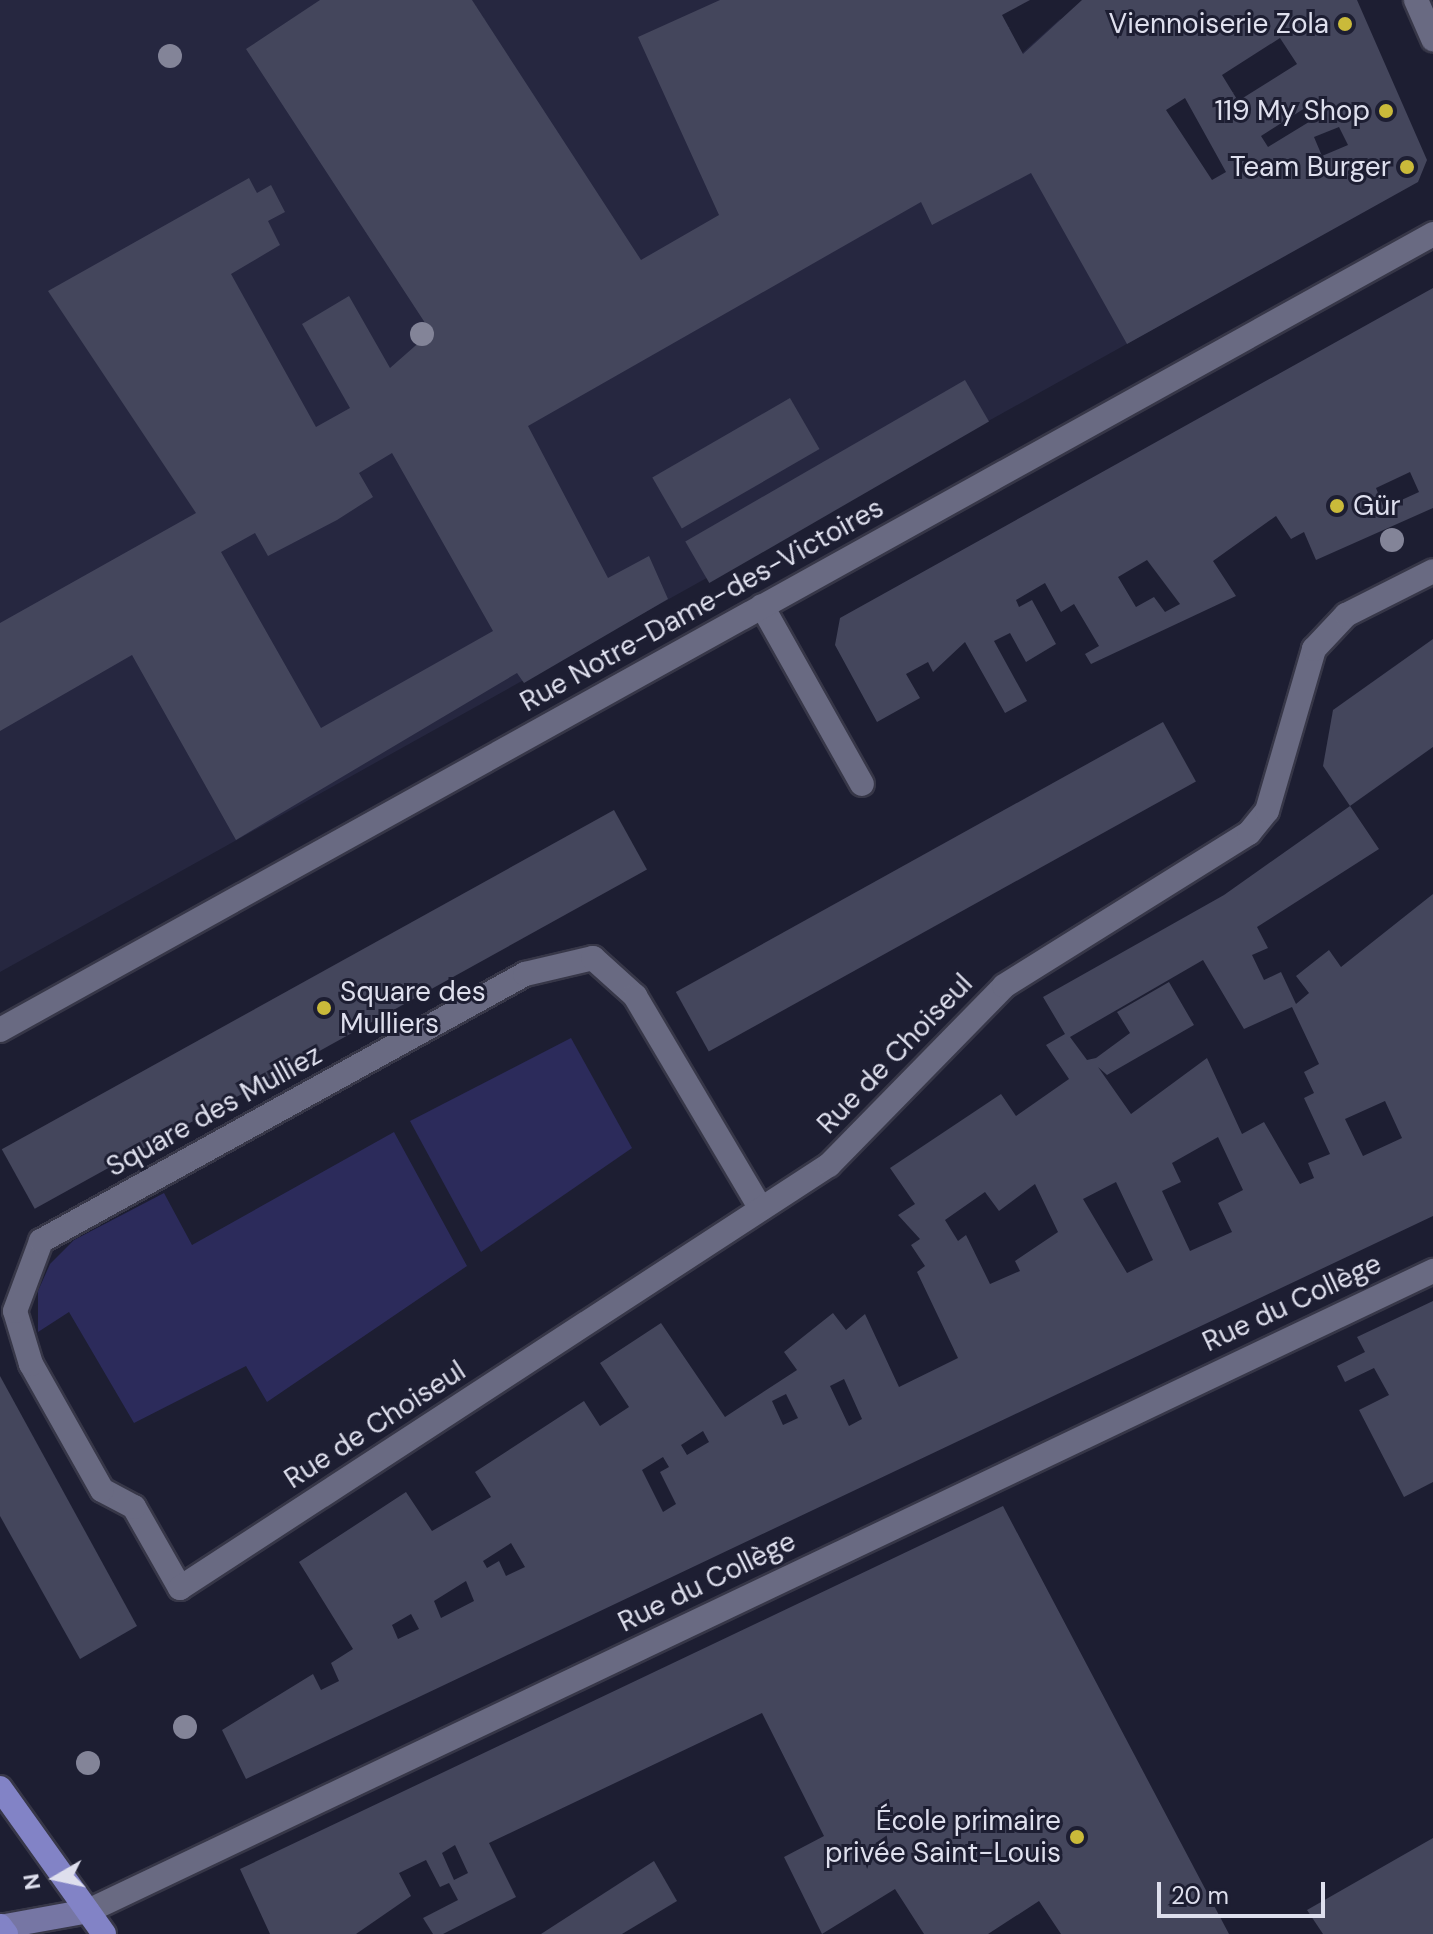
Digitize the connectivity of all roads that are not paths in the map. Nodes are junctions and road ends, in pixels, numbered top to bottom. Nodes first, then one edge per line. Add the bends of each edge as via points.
1 (1416, 0) edge
2 (1433, 39) edge
3 (1433, 234) edge
4 (1433, 571) edge
5 (762, 606) junction
6 (862, 784) dead end
7 (0, 1030) edge
8 (761, 1209) junction
9 (1433, 1271) edge
10 (180, 1588) joint
11 (0, 1788) edge
12 (88, 1911) junction
13 (0, 1926) edge
14 (6, 1934) edge
15 (104, 1934) edge

1 - 2 street
3 - 5 street, Rue Notre-Dame-des-Victoires
4 - 8 street, Rue de Choiseul via 1346,615 1314,649 1267,811 1249,833 1015,977 861,1138
5 - 6 street
5 - 7 street, Rue Notre-Dame-des-Victoires
8 - 10 street, Rue de Choiseul
8 - 10 street, Square des Mulliez via 635,996 593,958 525,974 41,1241 15,1311 31,1364 102,1490 134,1507
9 - 12 street, Rue du Collège
11 - 12 main road
12 - 13 street, Rue du Collège
12 - 15 main road
13 - 14 main road

